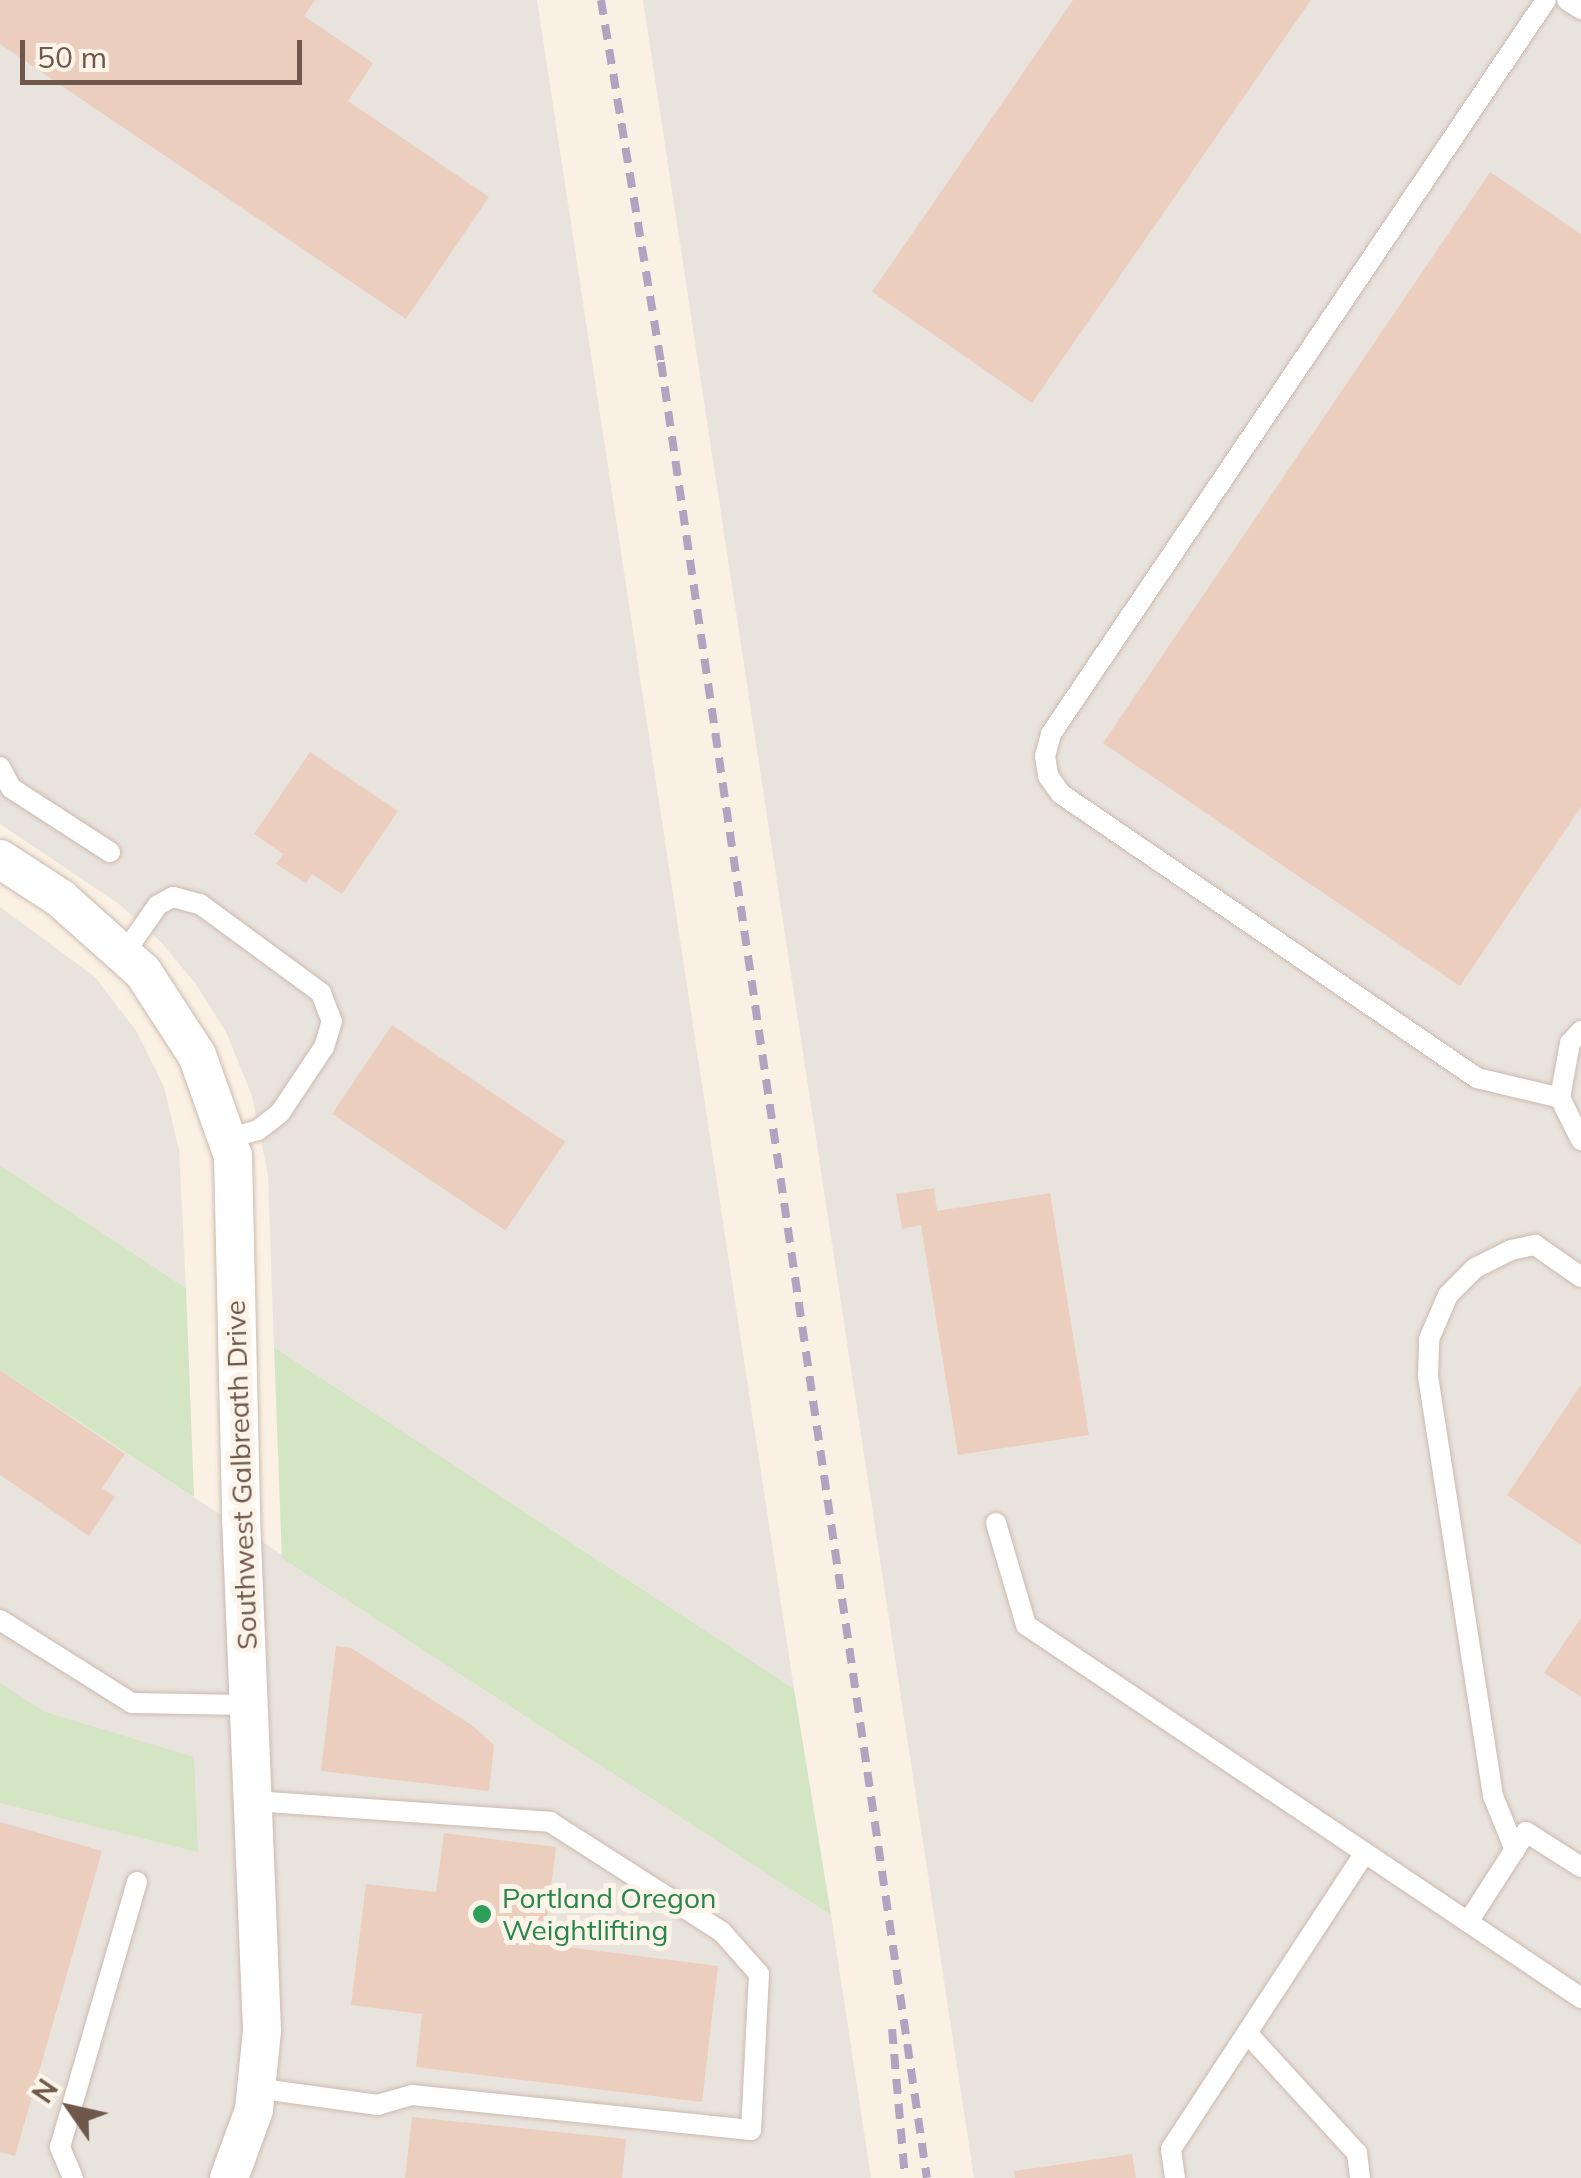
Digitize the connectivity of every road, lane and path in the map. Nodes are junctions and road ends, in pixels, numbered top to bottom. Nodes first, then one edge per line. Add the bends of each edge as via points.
1 (1546, 0) edge
2 (1567, 0) edge
3 (1581, 9) edge
4 (0, 768) edge
5 (110, 852) dead end
6 (0, 859) edge
7 (123, 955) junction
8 (1581, 1031) edge
9 (1560, 1098) junction
10 (228, 1139) junction
11 (1581, 1140) edge
12 (1581, 1277) edge
13 (996, 1523) dead end
14 (0, 1620) edge
15 (248, 1705) junction
16 (253, 1801) junction
17 (1515, 1850) junction
18 (1365, 1853) junction
19 (1581, 1868) edge
20 (137, 1882) dead end
21 (1468, 1922) junction
22 (1581, 1998) edge
23 (1247, 2033) junction
24 (256, 2088) junction
25 (74, 2178) edge
26 (229, 2178) edge
27 (1175, 2178) edge
28 (1360, 2178) edge

1 - 9 lane via 1051,734 1045,756 1061,794 1477,1078
2 - 3 lane
4 - 5 lane via 11,788
6 - 7 street, Southwest Galbreath Drive via 60,898
7 - 10 street, Southwest Galbreath Drive via 143,972 197,1054
7 - 10 lane via 158,904 174,897 200,904 321,993 332,1022 324,1047 280,1113 258,1130
8 - 9 lane via 1570,1043
9 - 11 lane
10 - 15 street, Southwest Galbreath Drive via 234,1156
12 - 17 lane via 1535,1245 1510,1250 1475,1268 1448,1295 1429,1338 1428,1376 1494,1796
13 - 18 lane via 1026,1625
14 - 15 lane via 132,1703
15 - 16 street, Southwest Galbreath Drive
16 - 24 street, Southwest Galbreath Drive via 262,2031
16 - 24 lane via 550,1822 722,1932 758,1974 751,2130 412,2094 378,2106
17 - 19 lane via 1526,1832
17 - 21 lane
18 - 21 lane
18 - 23 lane
20 - 25 lane via 60,2148
21 - 22 lane
23 - 27 lane via 1171,2149
23 - 28 lane via 1356,2154
24 - 26 street, Southwest Galbreath Drive

